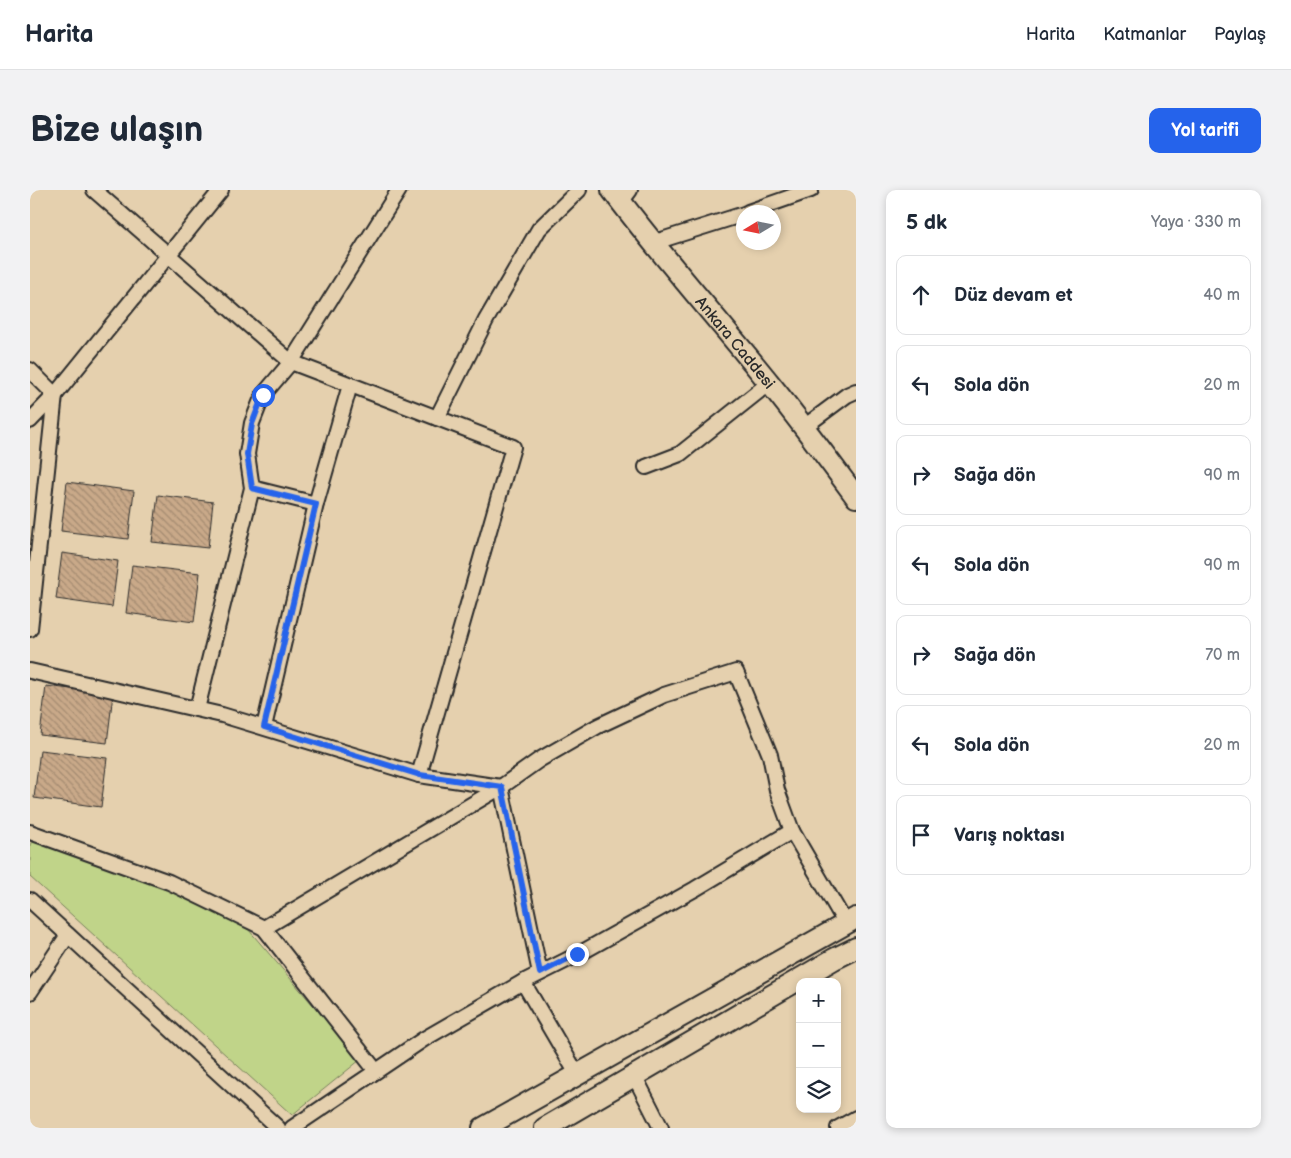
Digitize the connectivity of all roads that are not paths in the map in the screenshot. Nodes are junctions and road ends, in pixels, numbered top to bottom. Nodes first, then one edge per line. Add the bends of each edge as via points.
1 (94, 190) edge
2 (221, 190) edge
3 (399, 190) edge
4 (579, 190) edge
5 (811, 190) edge
6 (621, 194) edge
7 (768, 205) edge
8 (736, 217) edge
9 (652, 243) junction
10 (168, 255) junction
11 (291, 362) junction
12 (30, 370) edge
13 (769, 383) junction
14 (350, 384) junction
15 (856, 391) edge
16 (55, 395) junction
17 (437, 418) junction
18 (30, 422) edge
19 (804, 427) junction
20 (646, 467) dead end
21 (252, 488) junction
22 (856, 497) edge
23 (316, 504) junction
24 (30, 629) edge
25 (30, 671) edge
26 (197, 709) junction
27 (264, 727) junction
28 (420, 775) junction
29 (502, 787) junction
30 (792, 831) junction
31 (30, 832) edge
32 (30, 900) edge
33 (851, 921) edge
34 (264, 928) junction
35 (68, 935) junction
36 (856, 948) edge
37 (540, 973) junction
38 (524, 982) junction
39 (30, 992) edge
40 (376, 1071) junction
41 (578, 1074) junction
42 (634, 1075) junction
43 (856, 1118) edge
44 (278, 1128) edge
45 (292, 1128) edge
46 (483, 1128) edge
47 (545, 1128) edge
48 (661, 1128) edge
49 (838, 1128) edge

1 - 10 street
2 - 10 street
3 - 11 street
4 - 17 street via 539,229 486,320
5 - 7 street
6 - 9 street, Ankara Caddesi
8 - 9 street
9 - 13 street, Ankara Caddesi
10 - 11 street
10 - 16 street
11 - 14 street
11 - 21 street via 263,395 252,424 247,454
12 - 16 street
13 - 19 street, Ankara Caddesi
13 - 20 street via 680,454
14 - 17 street
14 - 23 street
15 - 19 street
16 - 18 street
16 - 24 street
17 - 28 street via 512,446
19 - 22 street, Ankara Caddesi
21 - 23 street
21 - 26 street
23 - 27 street
25 - 26 street
26 - 27 street
27 - 28 street
28 - 29 street
29 - 30 street via 538,760 598,726 664,695 736,672 770,755 776,790
29 - 34 street
29 - 37 street
30 - 33 street
30 - 37 street via 687,894
31 - 34 street via 169,882
32 - 35 street
33 - 41 street
34 - 40 street
35 - 39 street
35 - 44 street
36 - 42 street
37 - 38 street
38 - 40 street via 424,1039
38 - 41 street
40 - 45 street
41 - 46 street
42 - 47 street
42 - 48 street
43 - 49 street

